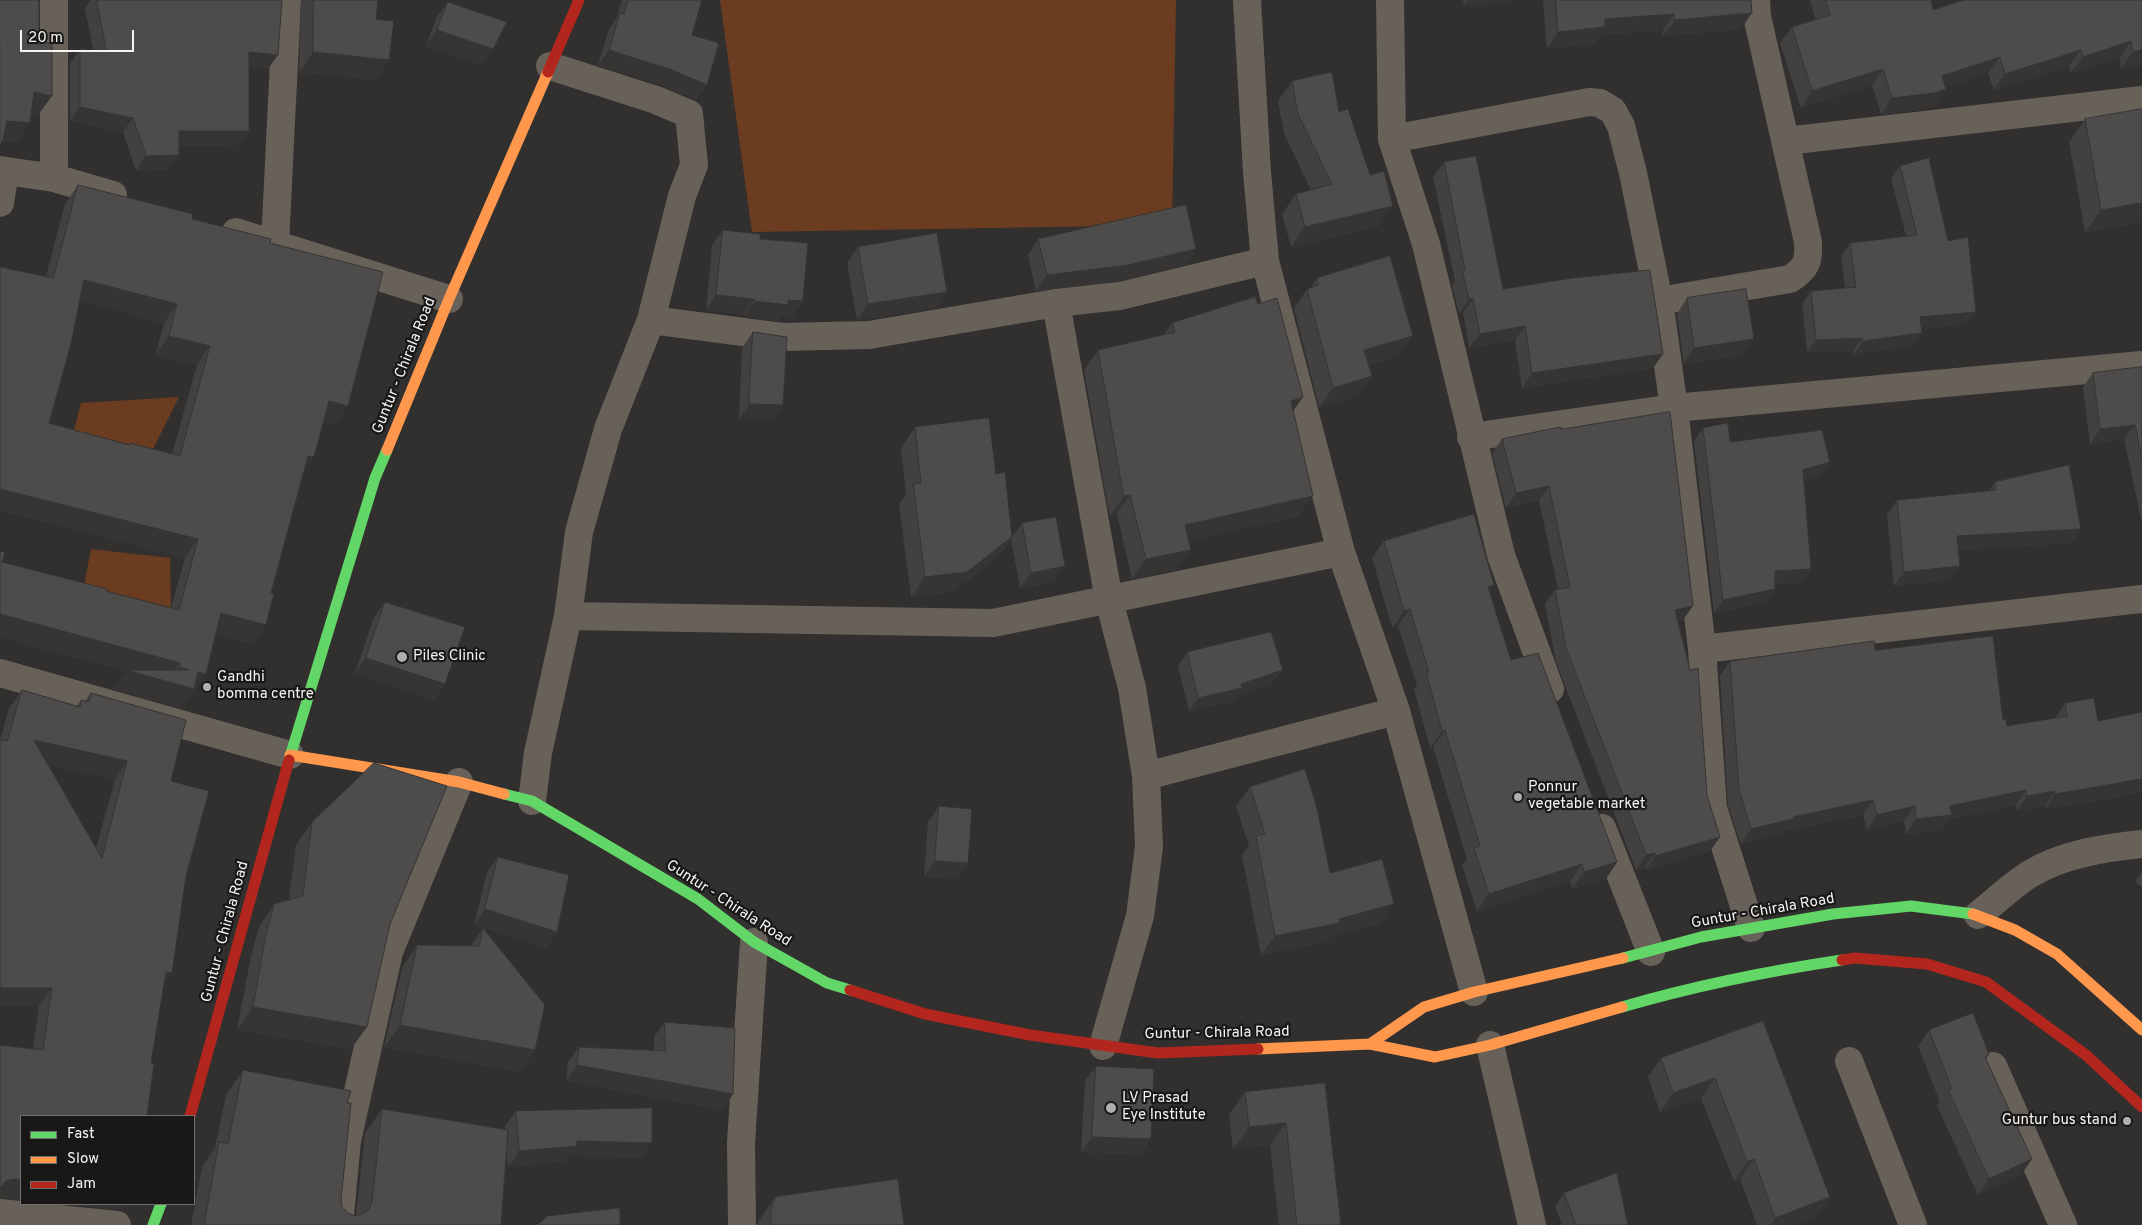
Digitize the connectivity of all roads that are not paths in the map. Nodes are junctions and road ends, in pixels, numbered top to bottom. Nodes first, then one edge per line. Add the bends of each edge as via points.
1 (54, 0) edge
2 (287, 0) edge
3 (579, 0) edge
4 (1247, 0) edge
5 (1390, 0) edge
6 (1756, 0) edge
7 (550, 66) junction
8 (2142, 100) edge
9 (1392, 139) junction
10 (1786, 141) junction
11 (3, 171) edge
12 (54, 178) junction
13 (137, 203) edge
14 (0, 204) edge
15 (211, 224) edge
16 (275, 244) junction
17 (1266, 261) junction
18 (449, 299) junction
19 (1659, 301) junction
20 (1056, 303) junction
21 (651, 320) junction
22 (2142, 365) edge
23 (1674, 408) junction
24 (1471, 436) junction
25 (1341, 552) junction
26 (2142, 598) edge
27 (1109, 600) junction
28 (568, 616) junction
29 (1702, 649) junction
30 (0, 673) edge
31 (1396, 711) junction
32 (1559, 716) edge
33 (290, 755) junction
34 (1146, 776) junction
35 (459, 782) junction
36 (532, 801) junction
37 (1594, 807) edge
38 (2142, 844) edge
39 (1978, 915) junction
40 (1751, 928) junction
41 (754, 942) junction
42 (1651, 952) junction
43 (1474, 992) junction
44 (2142, 1030) edge
45 (1370, 1044) junction
46 (1490, 1045) junction
47 (1103, 1046) junction
48 (1849, 1061) dead end
49 (1992, 1066) dead end
50 (2142, 1107) edge
51 (190, 1115) edge
52 (161, 1205) edge
53 (0, 1213) edge
54 (117, 1225) edge
55 (153, 1225) edge
56 (339, 1225) edge
57 (742, 1225) edge
58 (1532, 1225) edge
59 (1913, 1225) edge
60 (2063, 1225) edge

1 - 12 street
2 - 16 street
3 - 7 main road, Guntur - Chirala Road
4 - 17 street via 1257,172
5 - 9 street
6 - 10 street via 1756,16
7 - 18 main road, Guntur - Chirala Road
7 - 21 street via 689,114 694,165 682,196
8 - 10 street
9 - 19 street via 1589,102 1600,103 1613,111 1621,126
9 - 24 street via 1426,244
10 - 19 street via 1808,242 1809,258 1801,272 1790,279
11 - 12 street
11 - 14 street
12 - 13 street
15 - 16 street
16 - 18 street
17 - 20 street via 1120,296
17 - 25 street
18 - 33 main road, Guntur - Chirala Road via 375,478
19 - 23 street
20 - 21 street via 869,335 782,337
20 - 27 street
21 - 28 street via 608,429 579,532
22 - 23 street
23 - 24 street
23 - 29 street
24 - 32 street via 1501,555
25 - 27 street
25 - 31 street
26 - 29 street
27 - 28 street via 993,623
27 - 34 street via 1132,688
28 - 36 street via 538,753
29 - 40 street via 1713,808
30 - 33 street
31 - 34 street
31 - 43 street
33 - 35 main road, Guntur - Chirala Road
33 - 51 main road, Guntur - Chirala Road
34 - 47 street via 1149,847 1140,916
35 - 36 main road, Guntur - Chirala Road
35 - 56 street via 390,952 347,1141
36 - 41 main road, Guntur - Chirala Road via 698,899
37 - 42 street
38 - 39 street via 2109,847 2065,859 2030,874
39 - 40 main road, Guntur - Chirala Road via 1912,906 1832,914
39 - 44 main road, Guntur - Chirala Road via 2015,930 2057,954
40 - 42 main road, Guntur - Chirala Road via 1701,937
41 - 47 main road, Guntur - Chirala Road via 827,983 926,1014
41 - 57 street via 741,1143
42 - 43 main road, Guntur - Chirala Road
43 - 45 main road, Guntur - Chirala Road via 1424,1008
45 - 46 main road, Guntur - Chirala Road via 1435,1057
45 - 47 main road, Guntur - Chirala Road via 1158,1053
46 - 50 main road, Guntur - Chirala Road via 1655,997 1768,971 1855,958 1927,964 1986,982 2086,1055
46 - 58 street
48 - 59 street
49 - 60 street
52 - 55 main road
53 - 54 street

